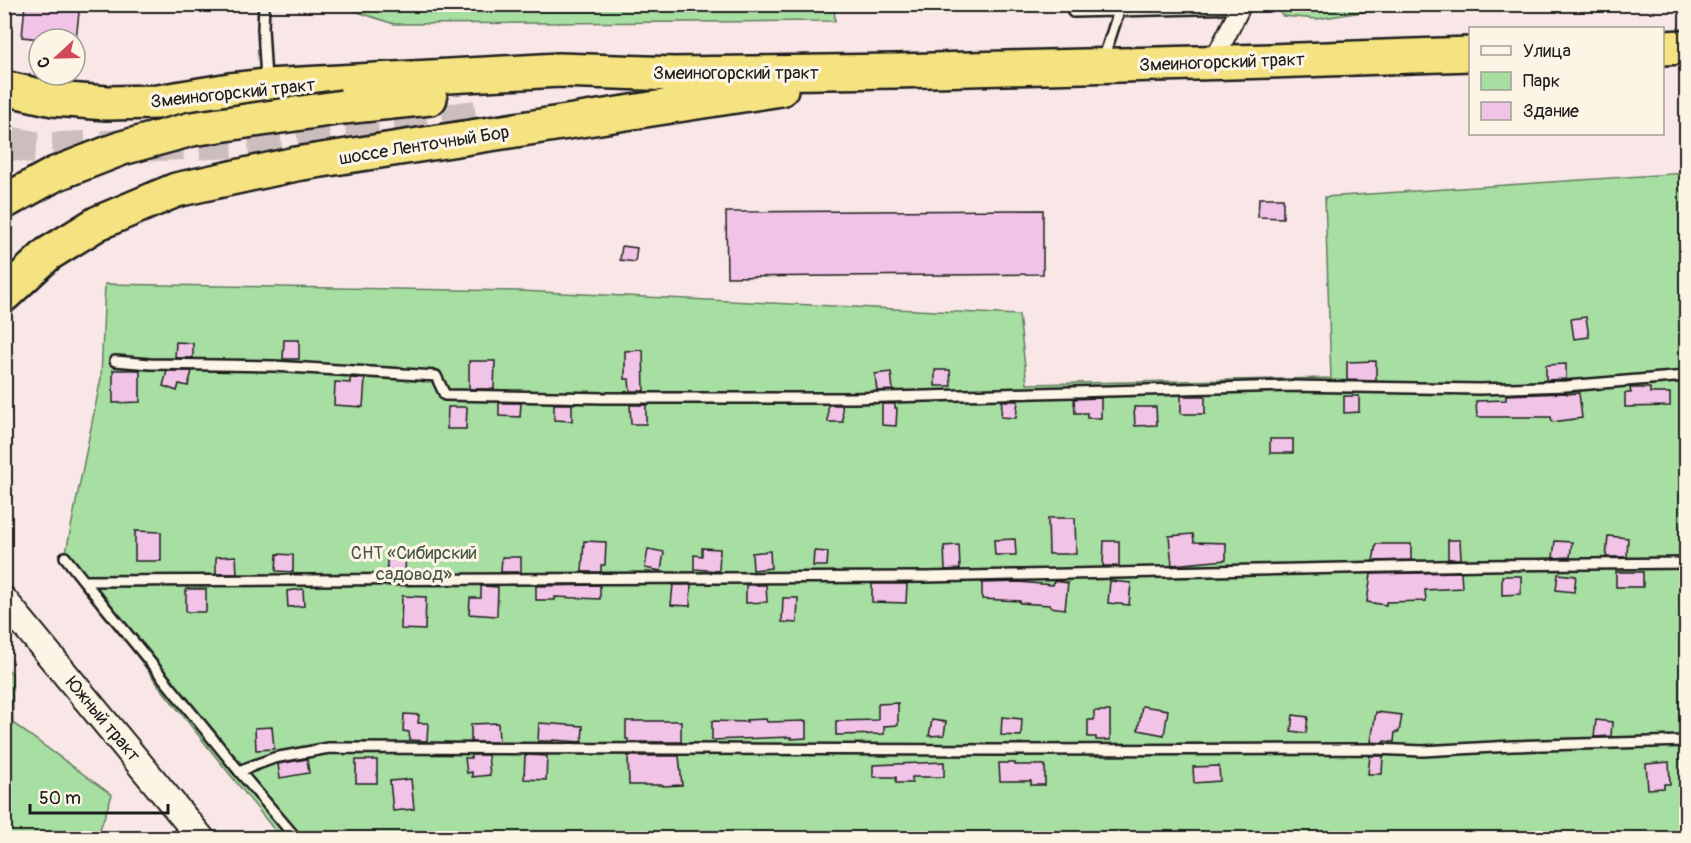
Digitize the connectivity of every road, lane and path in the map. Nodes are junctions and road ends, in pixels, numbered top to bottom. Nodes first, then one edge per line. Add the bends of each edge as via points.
1 (264, 4) edge
2 (1241, 6) edge
3 (1119, 11) junction
4 (1073, 12) dead end
5 (1686, 47) edge
6 (1664, 48) edge
7 (1469, 54) edge
8 (1213, 62) junction
9 (1101, 66) junction
10 (874, 71) junction
11 (674, 75) junction
12 (266, 86) junction
13 (4, 88) edge
14 (753, 94) junction
15 (482, 116) tunnel mouth
16 (4, 202) edge
17 (4, 295) edge
18 (115, 361) dead end
19 (1686, 376) edge
20 (65, 557) dead end
21 (1686, 563) edge
22 (84, 581) junction
23 (4, 600) edge
24 (1686, 741) edge
25 (240, 771) junction
26 (201, 838) edge
27 (296, 838) edge

1 - 12 lane
2 - 3 lane
2 - 8 street
3 - 4 lane
3 - 9 lane
5 - 6 highway
7 - 8 highway, Змеиногорский тракт
8 - 9 highway, Змеиногорский тракт
9 - 10 highway, Змеиногорский тракт
10 - 11 highway, Змеиногорский тракт
10 - 14 highway, шоссе Ленточный Бор
11 - 12 highway, Змеиногорский тракт via 559,70
11 - 16 highway, bridge via 343,107 192,129 132,145 55,174
12 - 13 highway, Змеиногорский тракт via 158,102 53,99
14 - 15 highway
14 - 17 highway, шоссе Ленточный Бор via 296,164 176,190 98,223 48,254
18 - 19 lane via 436,376 445,395 605,398 853,398 1290,386 1479,389
20 - 22 lane
21 - 22 lane via 913,577
22 - 25 lane
23 - 26 main road, Южный тракт
24 - 25 lane via 1423,751 329,748 274,758
25 - 27 lane

